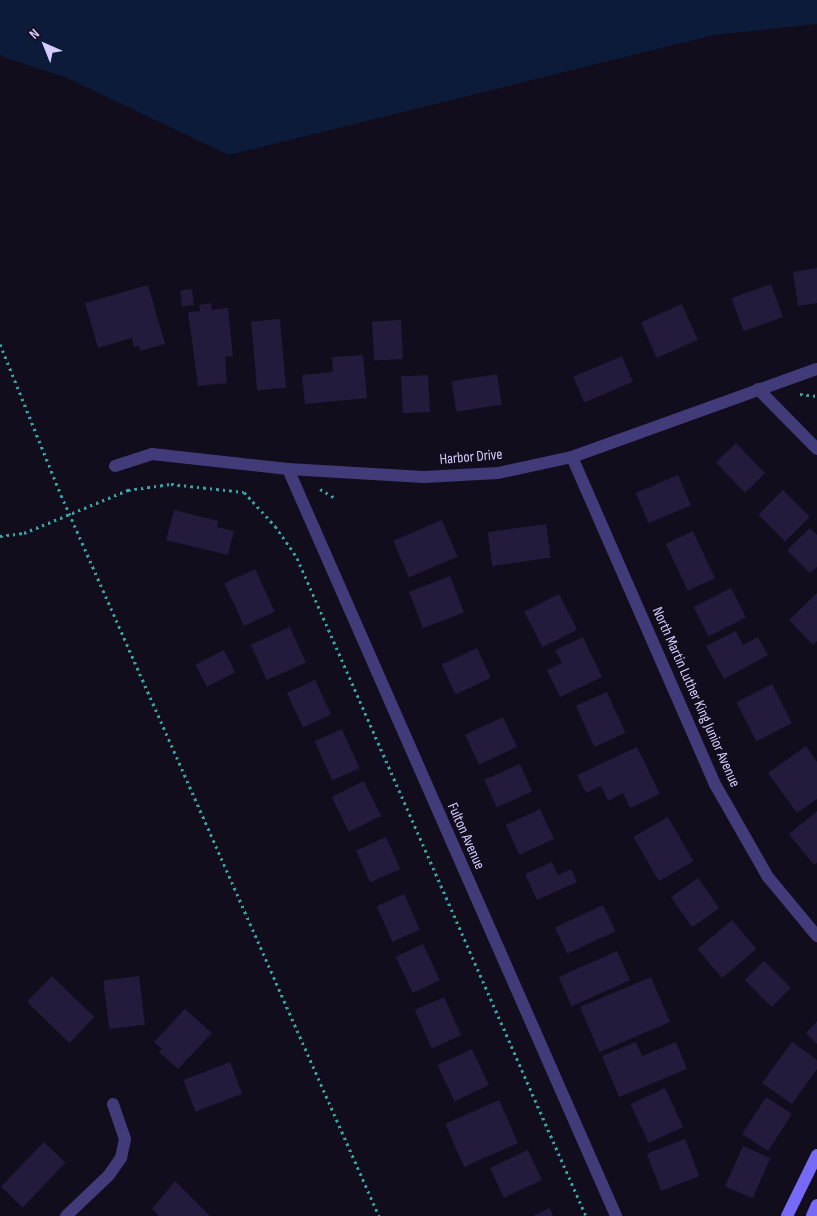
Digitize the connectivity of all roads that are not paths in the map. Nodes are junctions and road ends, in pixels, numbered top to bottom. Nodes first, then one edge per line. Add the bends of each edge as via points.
1 (817, 369) edge
2 (758, 389) junction
3 (817, 449) edge
4 (572, 457) junction
5 (115, 466) dead end
6 (288, 469) junction
7 (817, 936) edge
8 (113, 1104) dead end
9 (817, 1155) edge
10 (817, 1205) edge
11 (66, 1216) edge
12 (616, 1216) edge
13 (786, 1216) edge
14 (812, 1216) edge

1 - 2 street, Harbor Drive
2 - 3 street
2 - 4 street, Harbor Drive
4 - 6 street, Harbor Drive via 462,476
4 - 7 street, North Martin Luther King Junior Avenue via 716,786 768,878
5 - 6 street, Harbor Drive via 152,454
6 - 12 street, Fulton Avenue
8 - 11 street via 124,1139 121,1158 109,1175
9 - 13 main road
10 - 14 main road

